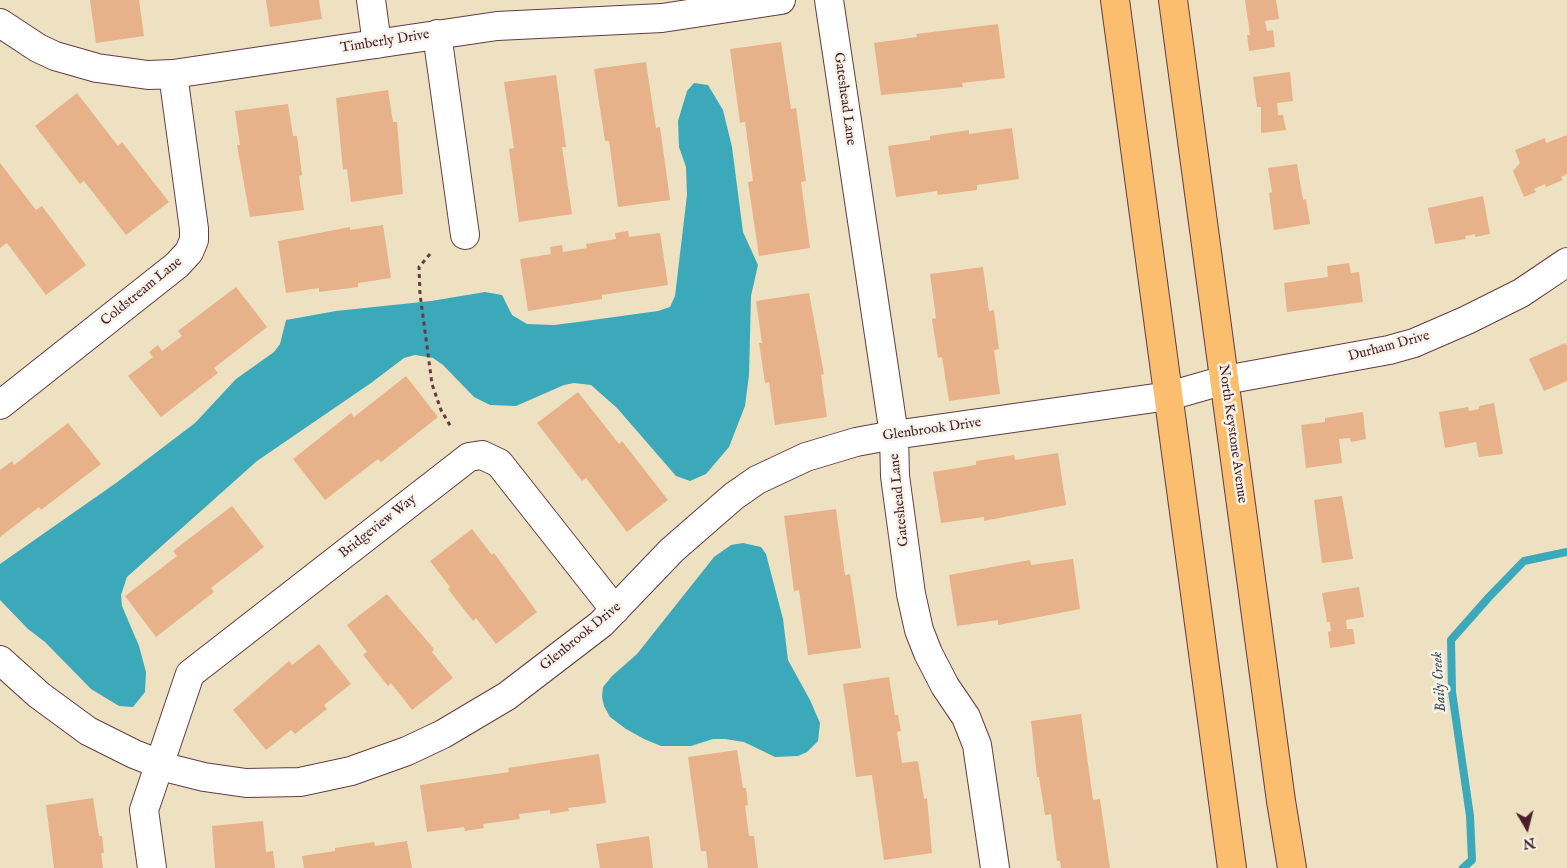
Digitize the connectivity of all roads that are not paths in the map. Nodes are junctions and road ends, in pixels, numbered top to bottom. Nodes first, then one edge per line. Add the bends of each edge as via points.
1 (371, 0) edge
2 (781, 0) edge
3 (829, 0) edge
4 (1114, 0) edge
5 (1173, 0) edge
6 (0, 23) edge
7 (437, 34) junction
8 (377, 44) junction
9 (173, 74) junction
10 (466, 235) dead end
11 (1567, 262) edge
12 (1225, 380) junction
13 (1194, 389) joint
14 (1169, 396) junction
15 (0, 405) edge
16 (894, 435) junction
17 (615, 610) junction
18 (0, 660) edge
19 (159, 765) junction
20 (152, 868) edge
21 (995, 868) edge
22 (1232, 868) edge
23 (1292, 868) edge

1 - 8 street
2 - 7 street, Timberly Drive via 662,18 525,24
3 - 16 street, Gateshead Lane
4 - 14 main road
5 - 12 main road, North Keystone Avenue
6 - 9 street, Timberly Drive via 38,48 72,61 122,73
7 - 8 street, Timberly Drive
7 - 10 street
8 - 9 street, Timberly Drive
9 - 15 street, Coldstream Lane via 194,230 189,252 177,265
11 - 12 street, Durham Drive via 1521,293 1414,343 1362,356
12 - 13 street, Durham Drive
12 - 23 main road, North Keystone Avenue
13 - 14 street, Glenbrook Drive
14 - 16 street, Glenbrook Drive
14 - 22 main road
16 - 17 street, Glenbrook Drive via 830,449 757,480 672,550
16 - 21 street, Gateshead Lane via 896,476 913,605 928,653 966,717 977,745
17 - 19 street, Glenbrook Drive via 578,643 508,696 443,734 375,763 300,782 266,783 228,782
17 - 19 street, Bridgeview Way via 499,463 482,455 468,457 195,669 190,674
18 - 19 street, Glenbrook Drive via 39,695 88,731
19 - 20 street, Bridgeview Way via 144,810

